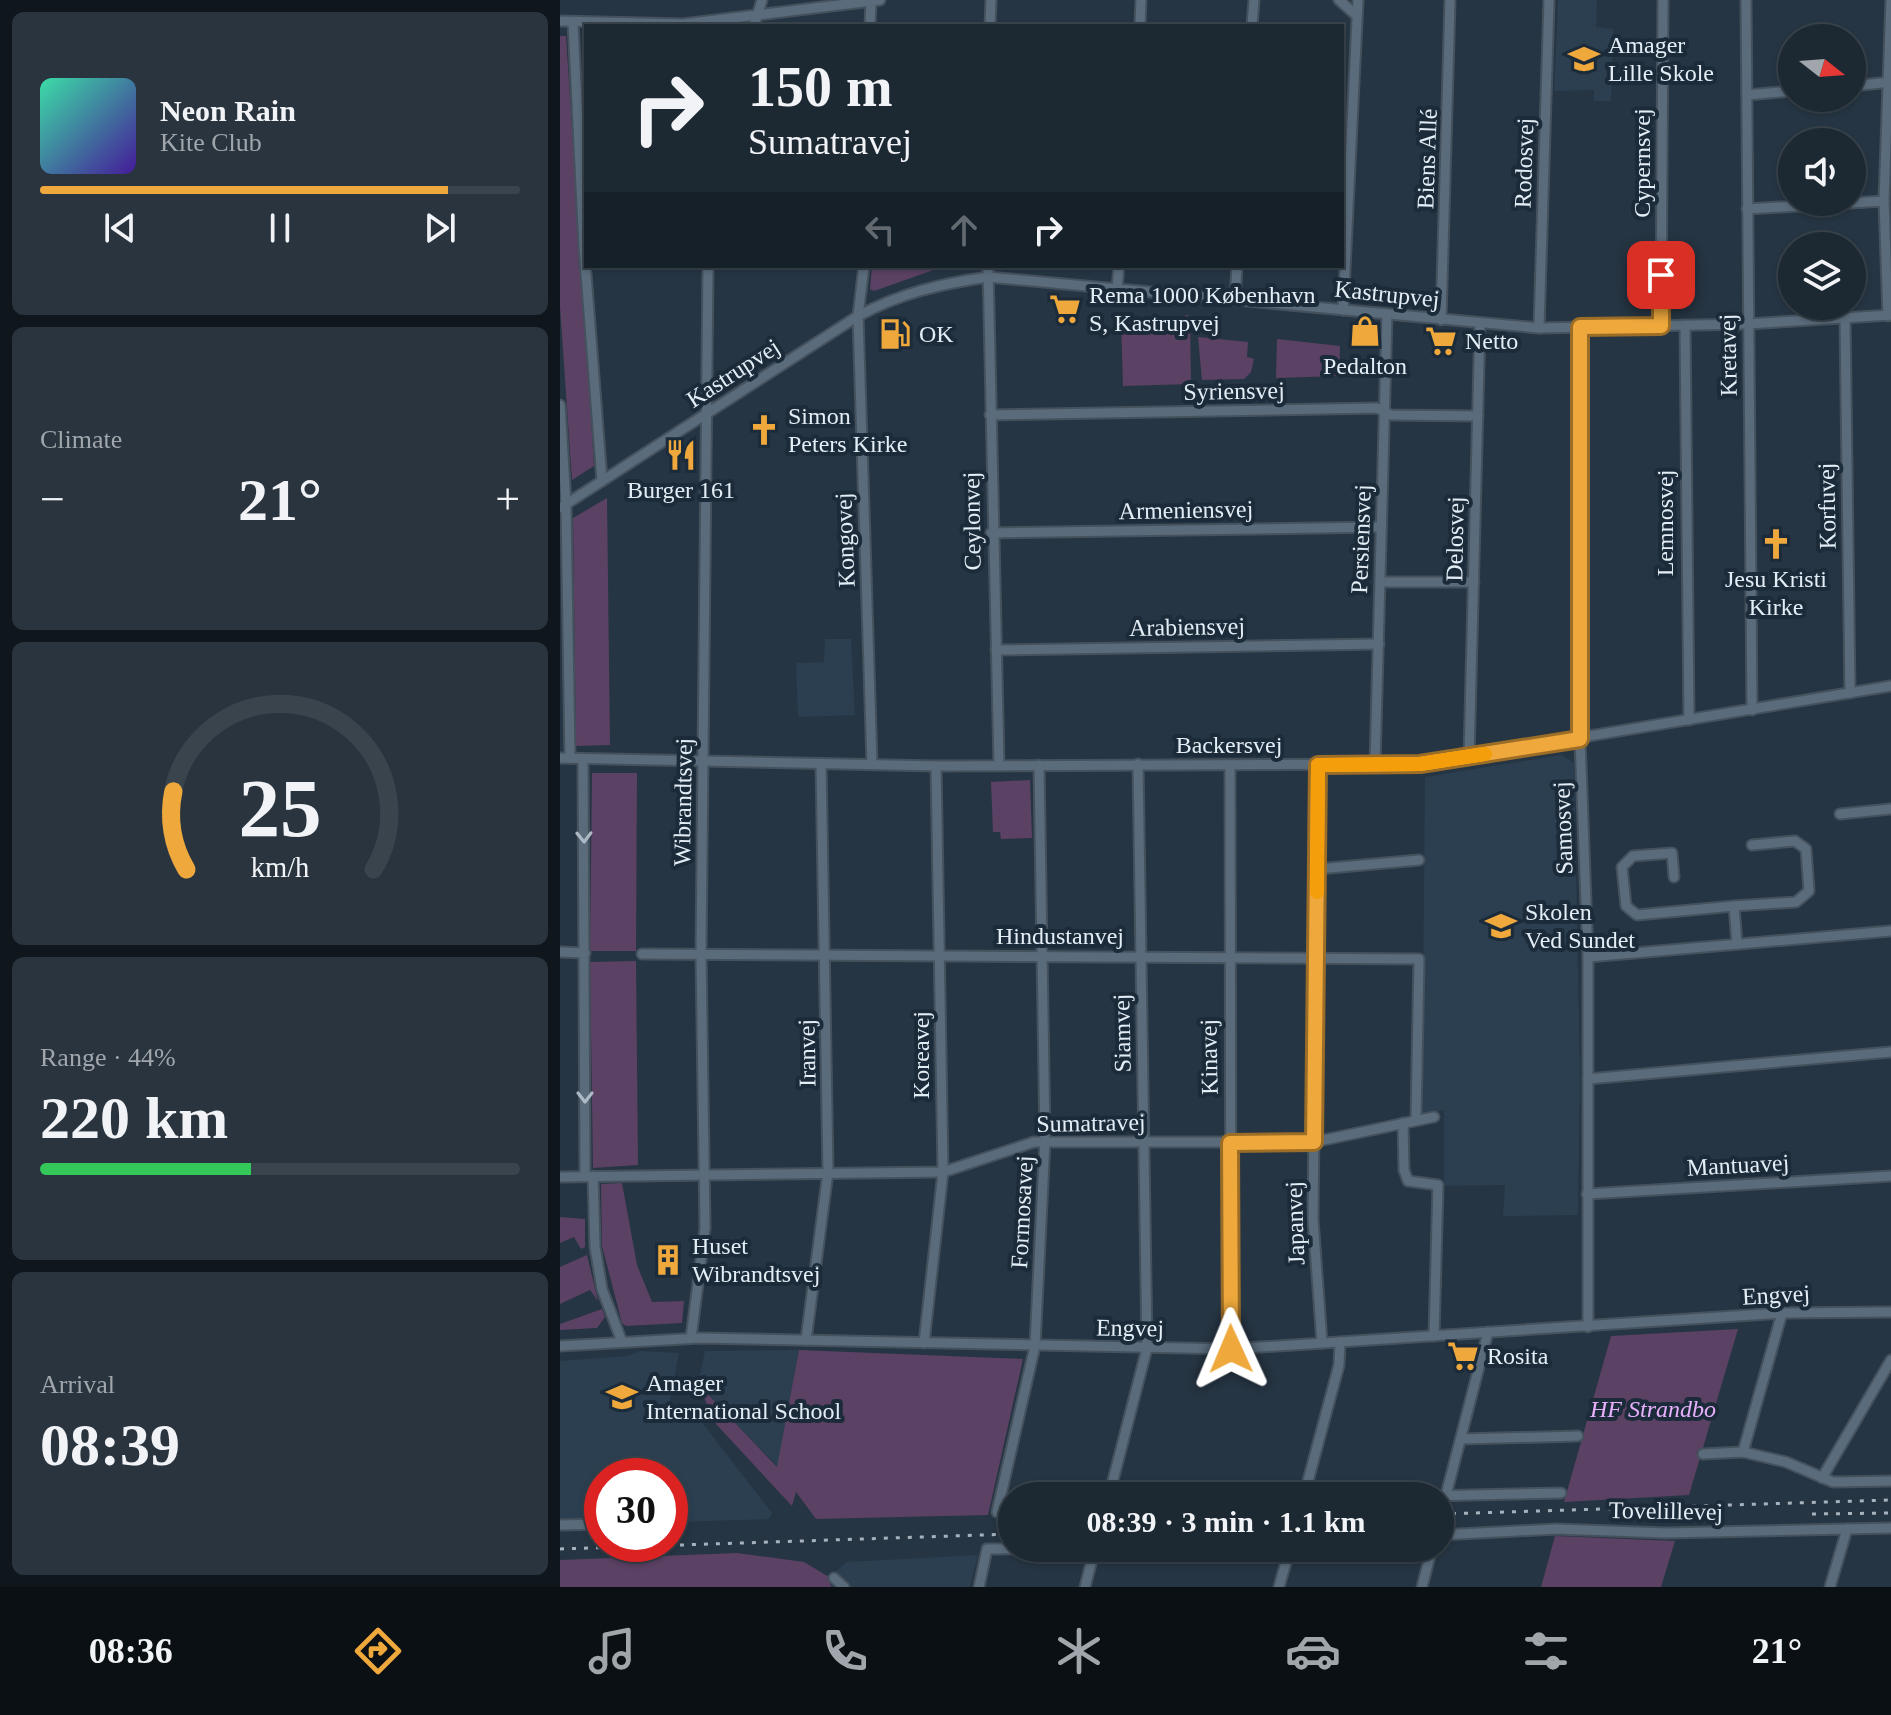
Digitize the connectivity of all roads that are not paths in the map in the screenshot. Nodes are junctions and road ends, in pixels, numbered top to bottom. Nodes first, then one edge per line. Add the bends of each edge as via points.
1 (762, 0) edge
2 (991, 0) edge
3 (1141, 0) edge
4 (1254, 0) edge
5 (1339, 0) edge
6 (1358, 0) edge
7 (1450, 0) edge
8 (1549, 0) edge
9 (1663, 0) edge
10 (1746, 0) edge
11 (1891, 0) edge
12 (875, 1) edge
13 (1357, 16) junction
14 (560, 21) edge
15 (755, 21) edge
16 (573, 22) junction
17 (870, 24) edge
18 (990, 24) edge
19 (1140, 24) edge
20 (1252, 24) edge
21 (1889, 82) edge
22 (1866, 84) edge
23 (1778, 92) edge
24 (1747, 95) junction
25 (1884, 201) junction
26 (1747, 209) junction
27 (584, 229) edge
28 (586, 268) edge
29 (708, 268) edge
30 (864, 268) edge
31 (1119, 268) edge
32 (1237, 268) edge
33 (988, 271) edge
34 (1117, 289) junction
35 (1235, 300) junction
36 (1343, 310) junction
37 (1387, 314) junction
38 (1890, 315) edge
39 (858, 316) junction
40 (1866, 317) edge
41 (1441, 320) junction
42 (1825, 320) edge
43 (1845, 320) edge
44 (1480, 323) junction
45 (1747, 324) junction
46 (1685, 325) junction
47 (1661, 326) junction
48 (1580, 327) junction
49 (1539, 328) junction
50 (560, 405) edge
51 (1384, 412) junction
52 (990, 415) junction
53 (706, 416) junction
54 (1478, 416) junction
55 (602, 481) junction
56 (563, 506) edge
57 (1381, 527) junction
58 (991, 533) junction
59 (1381, 582) junction
60 (1474, 582) junction
61 (1379, 644) junction
62 (996, 650) junction
63 (1891, 686) edge
64 (1850, 693) junction
65 (1752, 710) junction
66 (1689, 720) junction
67 (1580, 739) junction
68 (1469, 757) junction
69 (565, 758) edge
70 (583, 759) junction
71 (703, 761) junction
72 (821, 764) junction
73 (872, 764) junction
74 (1138, 764) junction
75 (999, 765) junction
76 (1039, 765) junction
77 (1230, 765) junction
78 (1318, 765) junction
79 (1375, 765) junction
80 (936, 766) junction
81 (1891, 809) edge
82 (1840, 814) dead end
83 (1752, 845) dead end
84 (1419, 860) dead end
85 (1318, 869) junction
86 (1674, 877) dead end
87 (1734, 906) junction
88 (1891, 931) edge
89 (1737, 944) junction
90 (560, 952) edge
91 (585, 953) junction
92 (642, 954) dead end
93 (701, 954) junction
94 (826, 954) junction
95 (940, 955) junction
96 (1042, 957) junction
97 (1141, 957) junction
98 (1228, 957) junction
99 (1588, 957) junction
100 (1316, 958) junction
101 (1891, 1052) edge
102 (1588, 1079) junction
103 (1434, 1117) dead end
104 (1416, 1120) junction
105 (1403, 1123) junction
106 (1045, 1140) junction
107 (1144, 1142) junction
108 (1314, 1142) junction
109 (1230, 1143) junction
110 (828, 1172) junction
111 (943, 1172) junction
112 (703, 1173) junction
113 (589, 1176) junction
114 (1891, 1176) edge
115 (560, 1177) edge
116 (1587, 1194) junction
117 (1891, 1312) edge
118 (1782, 1313) junction
119 (1588, 1327) junction
120 (1488, 1332) junction
121 (1434, 1336) junction
122 (691, 1338) junction
123 (806, 1340) junction
124 (622, 1342) junction
125 (1340, 1342) junction
126 (924, 1343) junction
127 (1322, 1343) junction
128 (560, 1346) edge
129 (1035, 1346) junction
130 (1147, 1348) junction
131 (1231, 1349) junction
132 (1891, 1360) edge
133 (1578, 1436) dead end
134 (1461, 1439) junction
135 (1743, 1452) junction
136 (1703, 1454) dead end
137 (1822, 1478) junction
138 (1891, 1481) edge
139 (1004, 1482) edge
140 (1113, 1482) edge
141 (1308, 1482) edge
142 (1449, 1482) edge
143 (1561, 1493) dead end
144 (1454, 1495) edge
145 (584, 1524) edge
146 (560, 1525) edge
147 (1891, 1528) edge
148 (1847, 1529) junction
149 (1454, 1534) edge
150 (998, 1549) edge
151 (1091, 1562) edge
152 (1286, 1562) edge
153 (1428, 1562) edge
154 (834, 1578) dead end
155 (844, 1587) edge
156 (979, 1587) edge
157 (1085, 1587) edge
158 (1279, 1587) edge
159 (1422, 1587) edge
160 (1830, 1587) edge

1 - 15 street
2 - 18 street
3 - 19 street
4 - 20 street
5 - 13 street
6 - 13 street
7 - 41 street, Biens Allé
8 - 49 street, Rodosvej
9 - 47 street, Cypernsvej
10 - 24 street, Kretavej
11 - 21 street
12 - 15 street
12 - 17 street
13 - 36 street
14 - 16 street
15 - 16 street
16 - 27 street
21 - 22 street
21 - 25 street
23 - 24 street
24 - 26 street, Kretavej
25 - 26 street
25 - 38 street
26 - 45 street, Kretavej
28 - 55 street
29 - 53 street, Wibrandtsvej
30 - 39 street, Kongovej
31 - 34 street
32 - 35 street
33 - 34 street, Kastrupvej
33 - 39 street, Kastrupvej via 927,286
33 - 52 street, Ceylonvej
34 - 35 street, Kastrupvej
35 - 36 street, Kastrupvej
36 - 37 street, Kastrupvej
37 - 41 street, Kastrupvej
37 - 51 street, Persiensvej
38 - 40 street, Kastrupvej
39 - 53 street, Kastrupvej
39 - 73 street, Kongovej
41 - 44 street, Kastrupvej
42 - 45 street, Kastrupvej
43 - 64 street, Korfuvej
44 - 49 street, Kastrupvej
44 - 54 street, Delosvej
45 - 46 street, Kastrupvej
45 - 65 street, Kretavej
46 - 47 street, Kastrupvej
46 - 66 street, Lemnosvej
47 - 48 street, Kastrupvej
48 - 49 street, Kastrupvej
48 - 67 street, Samosvej
50 - 56 street
51 - 52 street, Syriensvej via 1377,408
51 - 54 street, Syriensvej
51 - 57 street, Persiensvej
52 - 58 street, Ceylonvej
53 - 55 street, Kastrupvej
53 - 71 street, Wibrandtsvej
54 - 60 street, Delosvej
55 - 56 street, Kastrupvej
56 - 69 street
57 - 58 street, Armeniensvej
57 - 59 street, Persiensvej
58 - 62 street, Ceylonvej
59 - 60 street
59 - 61 street, Persiensvej
60 - 68 street, Delosvej
61 - 62 street, Arabiensvej
61 - 79 street, Persiensvej
62 - 75 street, Ceylonvej
63 - 64 street, Backersvej
64 - 65 street, Backersvej
65 - 66 street, Backersvej
66 - 67 street, Backersvej
67 - 68 street, Backersvej
67 - 99 street, Samosvej
68 - 79 street, Backersvej
69 - 70 street, Backersvej
70 - 71 street, Backersvej
70 -> 91 street
71 - 72 street, Backersvej
71 - 93 street, Wibrandtsvej
72 - 73 street, Backersvej
72 - 94 street, Iranvej
73 - 80 street, Backersvej
74 - 76 street, Backersvej
74 - 77 street, Backersvej
74 - 97 street, Siamvej
75 - 76 street, Backersvej
75 - 80 street, Backersvej
76 - 96 street, Formosavej
77 - 78 street, Backersvej
77 - 98 street, Kinavej
78 - 79 street, Backersvej
78 - 85 street, Japanvej
80 - 95 street, Koreavej
81 - 82 street
83 - 87 street via 1795,841 1806,849 1809,891 1796,902
84 - 85 street
85 - 100 street, Japanvej
86 - 87 street via 1672,853 1633,856 1622,867 1626,906 1637,915
87 - 89 street
88 - 89 street
89 - 99 street
90 - 91 street
91 -> 113 street
92 - 93 street, Hindustanvej
93 - 94 street, Hindustanvej
93 - 112 street, Wibrandtsvej
94 - 95 street, Hindustanvej
94 - 110 street, Iranvej
95 - 96 street, Hindustanvej
95 - 111 street, Koreavej
96 - 97 street, Hindustanvej
96 - 106 street, Formosavej
97 - 98 street, Hindustanvej
97 - 107 street, Siamvej
98 - 100 street, Hindustanvej
98 - 109 street, Kinavej
99 - 102 street, Samosvej
100 - 104 street, Hindustanvej via 1419,959
100 - 108 street, Japanvej
101 - 102 street
102 - 116 street, Samosvej
103 - 104 street, Sumatravej
104 - 105 street, Sumatravej
105 - 108 street, Sumatravej
105 - 121 street via 1408,1181 1438,1185
106 - 107 street, Sumatravej
106 - 111 street, Sumatravej
106 - 129 street, Formosavej
107 - 109 street, Sumatravej
107 - 130 street, Siamvej
108 - 109 street, Sumatravej
108 - 127 street, Japanvej via 1313,1219
109 - 131 street, Kinavej
110 - 111 street, Sumatravej
110 - 112 street, Sumatravej
110 - 123 street, Iranvej
111 - 126 street, Koreavej
112 - 113 street, Sumatravej
112 - 122 street, Wibrandtsvej via 705,1228
113 - 115 street, Sumatravej
113 - 124 street via 602,1289
114 - 116 street, Mantuavej
116 - 119 street, Samosvej
117 - 118 street, Engvej
118 - 119 street, Engvej
118 - 135 street
119 - 120 street, Engvej
120 - 121 street, Engvej
120 - 134 street
121 - 125 street, Engvej
122 - 123 street, Engvej
122 - 124 street, Engvej
123 - 126 street, Engvej
124 - 128 street, Engvej
125 - 127 street, Engvej
125 - 141 street via 1339,1365
126 - 129 street, Engvej
127 - 131 street, Engvej
129 - 130 street, Engvej
129 - 139 street, Formosavej
130 - 131 street, Engvej
130 - 140 street, Siamvej
132 - 137 street
133 - 134 street
134 - 142 street
135 - 136 street
135 - 137 street
137 - 138 street
143 - 144 street
145 - 146 street
147 - 148 street, Tovelillevej
148 - 149 street, Tovelillevej
148 - 160 street
150 - 156 street via 987,1549
151 - 157 street
152 - 158 street
153 - 159 street
154 - 155 street

